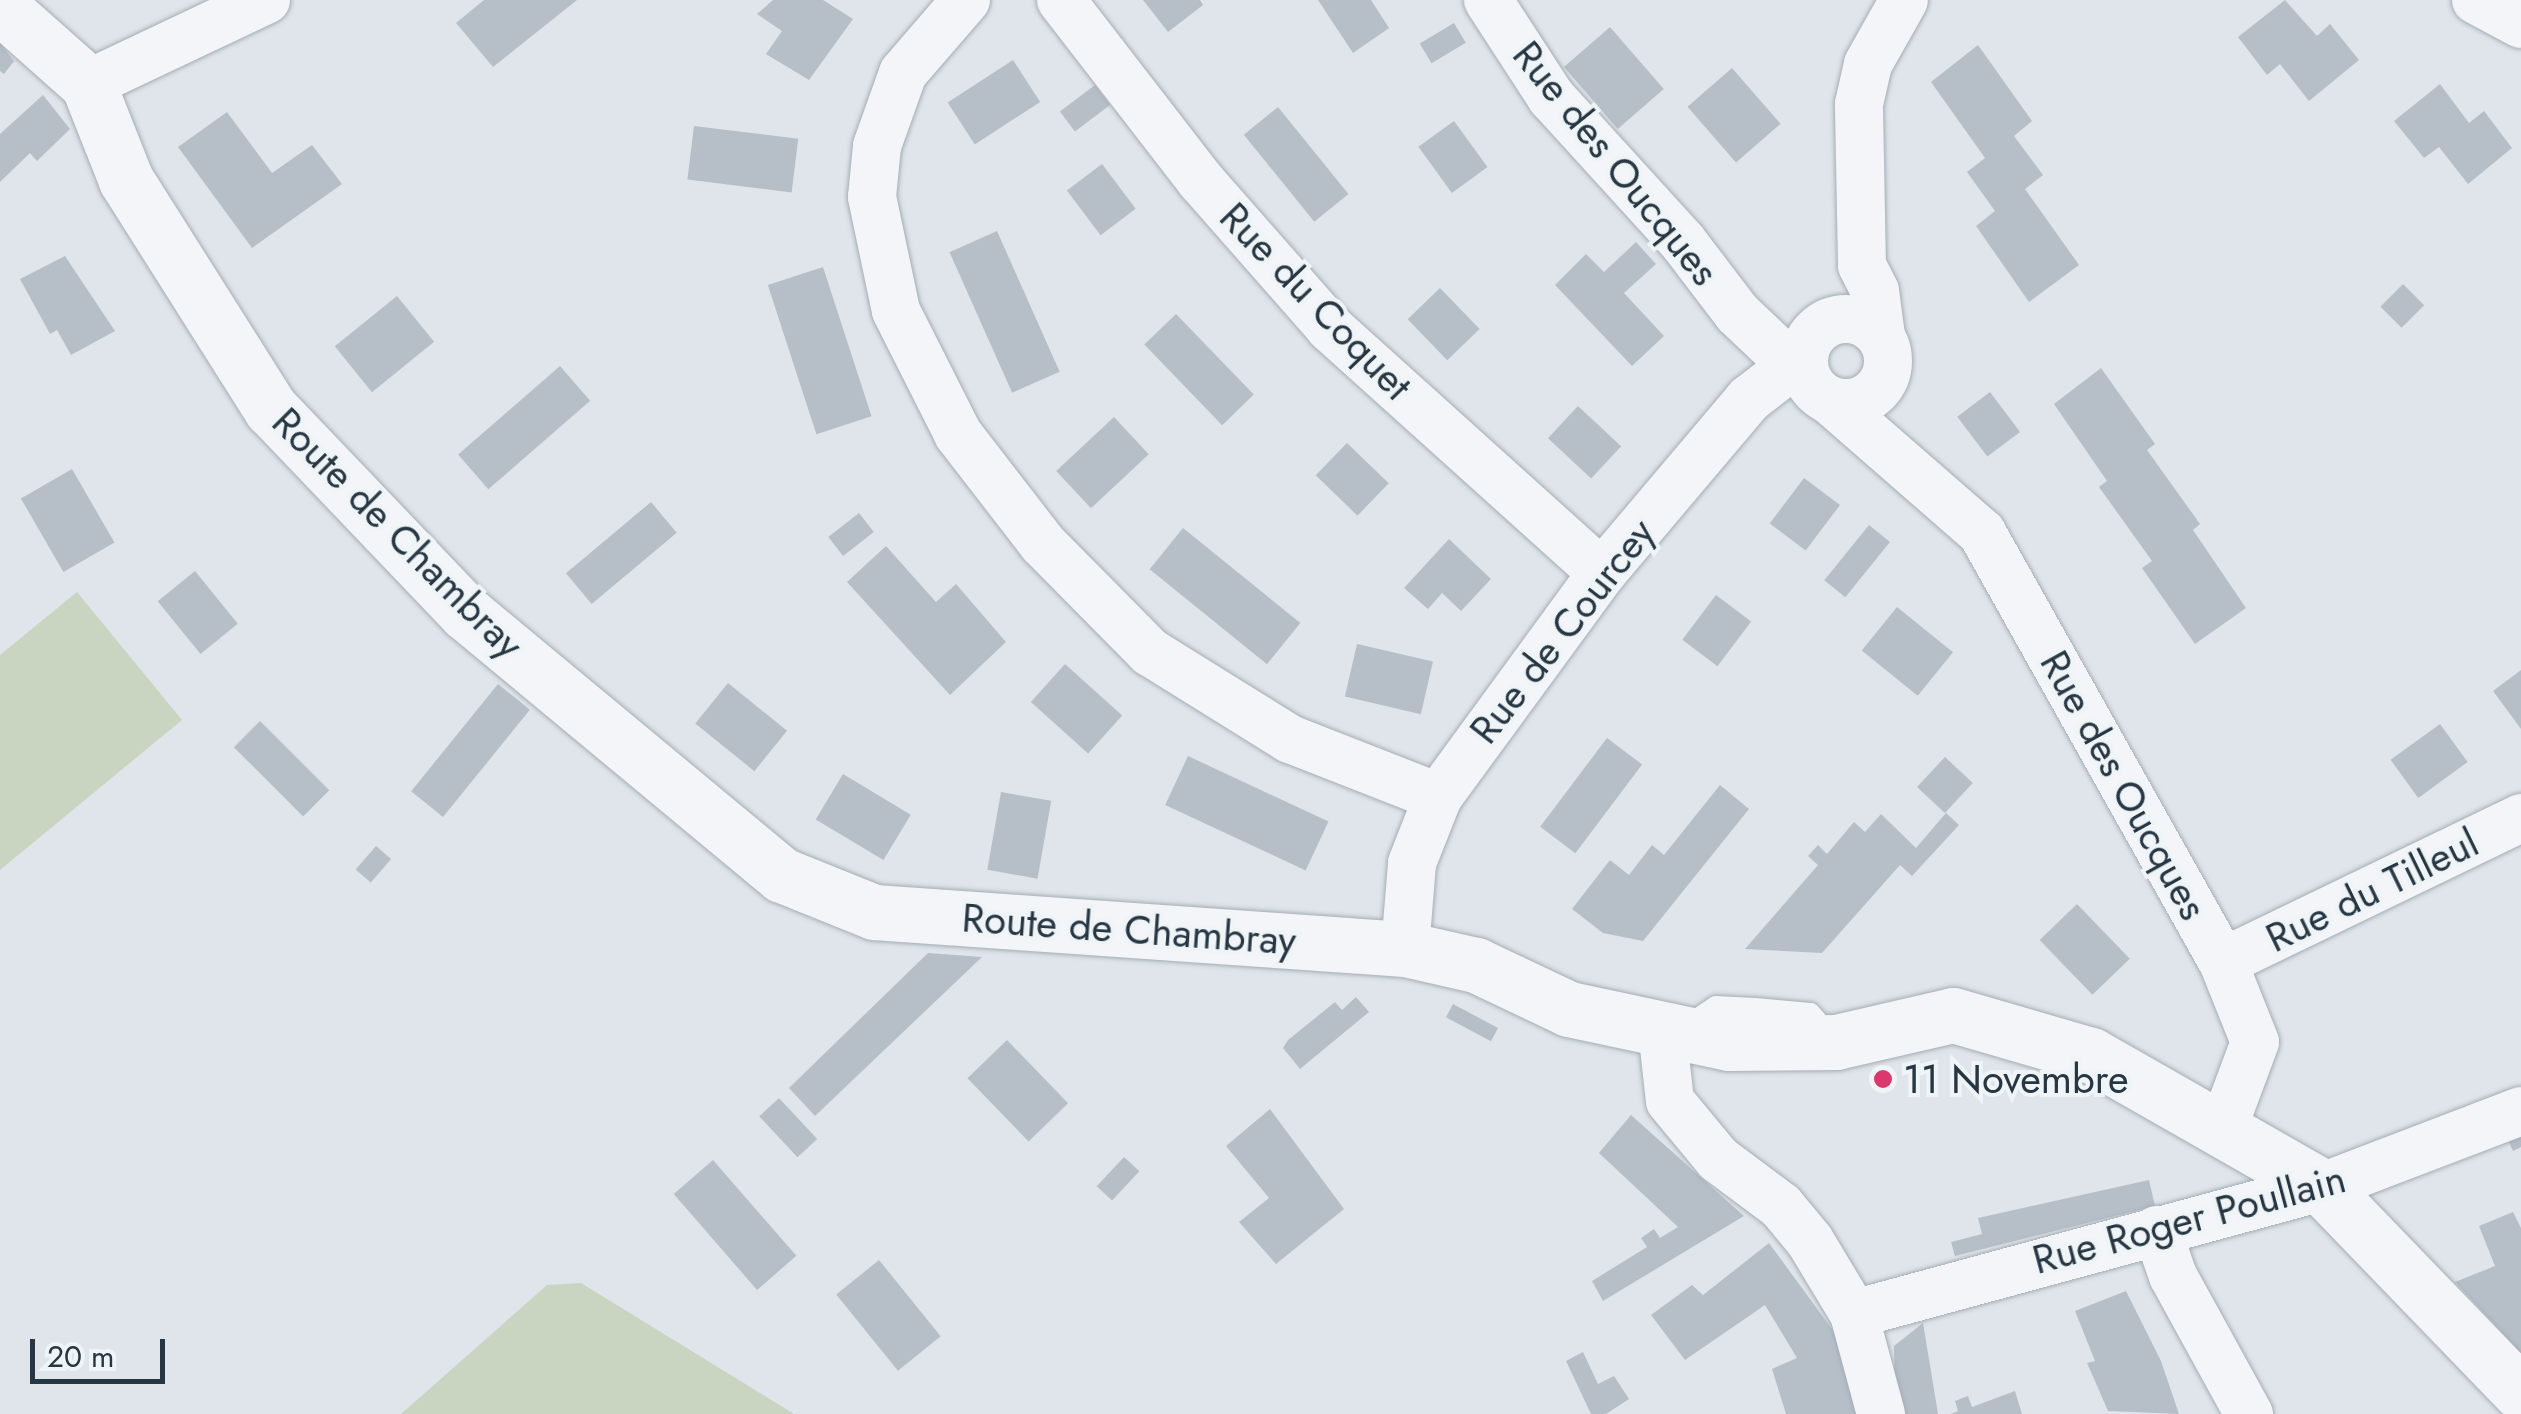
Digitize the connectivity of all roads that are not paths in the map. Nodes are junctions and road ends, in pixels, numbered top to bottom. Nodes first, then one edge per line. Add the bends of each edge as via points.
1 (266, 0) edge
2 (966, 0) edge
3 (1062, 0) edge
4 (1488, 0) edge
5 (1904, 0) edge
6 (2476, 0) edge
7 (0, 6) edge
8 (2521, 24) edge
9 (88, 84) junction
10 (1862, 265) junction
11 (1835, 320) junction
12 (1883, 357) junction
13 (1797, 361) junction
14 (1833, 403) junction
15 (1915, 471) junction
16 (1602, 573) junction
17 (1438, 797) junction
18 (2521, 818) edge
19 (1405, 949) junction
20 (2223, 962) junction
21 (1670, 1031) junction
22 (2521, 1111) edge
23 (2223, 1128) junction
24 (2322, 1186) junction
25 (2157, 1230) junction
26 (1854, 1314) junction
27 (2521, 1393) edge
28 (1882, 1414) edge
29 (2249, 1414) edge

1 - 9 street
2 - 17 street via 903,73 877,146 872,196 896,311 958,434 1043,544 1150,652 1290,739
3 - 16 street, Rue du Coquet via 1201,181 1330,328
4 - 13 street, Rue des Oucques via 1551,97 1683,242 1737,313
5 - 10 street via 1868,64 1859,104
6 - 8 street
7 - 9 street, Route de Chambray
9 - 19 street, Route de Chambray via 126,180 271,408 466,613 782,875 874,912
10 - 11 street
10 - 12 street, Rue des Oucques via 1875,291
11 - 12 street via 1861,321
11 - 13 street via 1813,334
12 - 14 street via 1862,402
12 - 15 street, Rue des Oucques
13 - 14 street via 1810,386
13 - 16 street, Rue de Courcey via 1749,399
14 - 15 street, Rue des Oucques via 1866,438
15 - 20 street, Rue des Oucques via 1982,534
16 - 17 street, Rue de Courcey
17 - 19 street, Rue de Courcey via 1412,863
18 - 20 street, Rue du Tilleul
19 - 21 street, Route de Chambray via 1476,965 1569,1009
20 - 23 street, Rue des Oucques via 2254,1042
21 - 23 street, Route de Chambray via 1730,1044 1840,1053 1953,1015 2091,1055
21 - 26 street via 1670,1100 1718,1159 1781,1206
22 - 24 street, Rue Roger Poullain
23 - 24 street, Route de Chambray
24 - 25 street, Rue Roger Poullain
24 - 27 street, Route de Chambray
25 - 26 street, Rue Roger Poullain
25 - 29 street via 2173,1276
26 - 28 street

